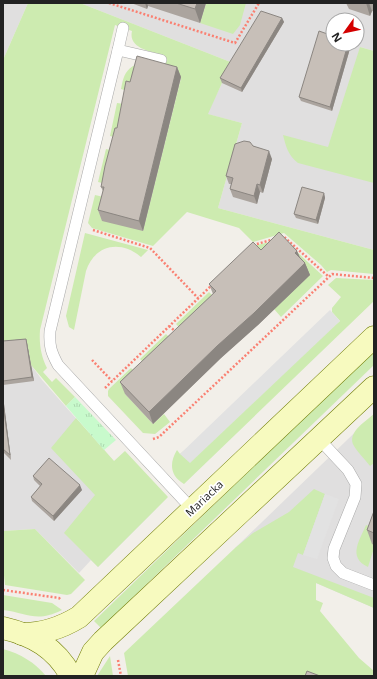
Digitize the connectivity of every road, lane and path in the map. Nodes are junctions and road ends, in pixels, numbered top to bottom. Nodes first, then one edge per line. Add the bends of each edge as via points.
1 (109, 3) edge
2 (259, 3) edge
3 (123, 28) dead end
4 (118, 50) junction
5 (161, 60) dead end
6 (92, 230) dead end
7 (250, 248) edge
8 (329, 277) junction
9 (374, 278) edge
10 (215, 288) edge
11 (198, 298) junction
12 (169, 326) junction
13 (175, 331) edge
14 (374, 337) edge
15 (92, 360) dead end
16 (133, 361) junction
17 (138, 366) edge
18 (374, 387) edge
19 (319, 438) junction
20 (149, 440) dead end
21 (192, 508) junction
22 (374, 585) edge
23 (3, 590) edge
24 (64, 603) dead end
25 (12, 631) edge
26 (117, 655) dead end
27 (71, 676) edge
28 (82, 676) edge
29 (121, 676) edge

1 - 2 path via 235,43
3 - 4 lane
4 - 5 lane
4 - 21 lane via 49,342 58,365
6 - 11 path via 150,248
7 - 8 path via 283,236
8 - 9 path via 332,274
8 - 20 path via 159,437
10 - 11 path via 212,285
11 - 12 path
12 - 13 path
12 - 16 path
14 - 21 main road, Mariacka
15 - 16 path via 111,382
16 - 17 path
18 - 19 main road
19 - 22 lane via 348,470 356,484 355,497 334,549 333,558 343,573
19 - 28 main road via 103,641 93,652
21 - 25 main road, Mariacka via 79,617 63,626 42,632
23 - 24 path via 59,598
25 - 27 main road via 35,638 55,654
26 - 29 path

